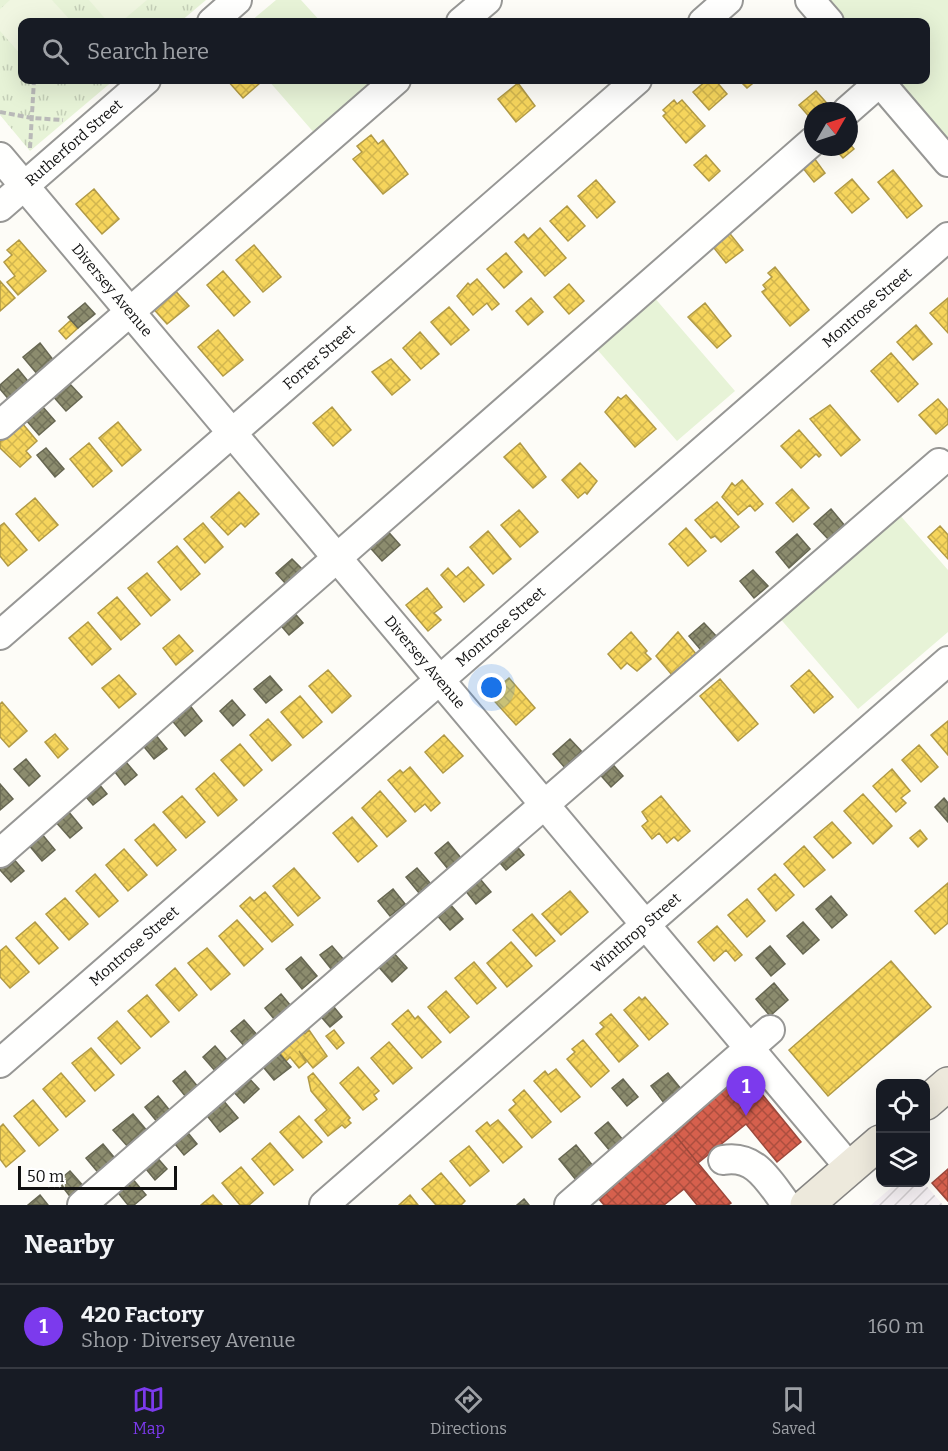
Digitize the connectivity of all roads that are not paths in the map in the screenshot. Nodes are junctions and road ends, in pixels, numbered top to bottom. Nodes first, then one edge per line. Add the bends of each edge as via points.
1 (237, 0) edge
2 (487, 0) edge
3 (728, 0) edge
4 (810, 0) edge
5 (217, 18) edge
6 (466, 18) edge
7 (708, 18) edge
8 (826, 18) edge
9 (141, 84) edge
10 (391, 84) edge
11 (632, 84) edge
12 (876, 84) edge
13 (882, 84) edge
14 (857, 102) edge
15 (804, 149) edge
16 (0, 157) edge
17 (948, 162) edge
18 (24, 186) junction
19 (0, 207) edge
20 (948, 237) edge
21 (129, 313) junction
22 (0, 425) edge
23 (231, 433) junction
24 (939, 463) dead end
25 (337, 559) junction
26 (0, 635) edge
27 (948, 661) edge
28 (439, 680) junction
29 (544, 803) junction
30 (0, 853) edge
31 (647, 925) junction
32 (759, 1039) junction
33 (0, 1063) edge
34 (948, 1084) edge
35 (930, 1100) edge
36 (876, 1145) edge
37 (723, 1160) dead end
38 (850, 1168) junction
39 (82, 1205) edge
40 (324, 1205) edge
41 (568, 1205) edge
42 (787, 1205) edge
43 (807, 1205) edge

1 - 5 street
2 - 6 street
3 - 7 street
4 - 8 street
9 - 18 street, Rutherford Street
10 - 21 street
11 - 23 street, Forrer Street
12 - 14 street
13 - 17 street
15 - 25 street
16 - 18 street, Diversey Avenue
18 - 19 street, Rutherford Street
18 - 21 street, Diversey Avenue
20 - 28 street, Montrose Street
21 - 22 street
21 - 23 street, Diversey Avenue
23 - 25 street, Diversey Avenue
23 - 26 street, Forrer Street
24 - 29 street
25 - 28 street, Diversey Avenue
25 - 30 street
27 - 31 street, Winthrop Street
28 - 29 street, Diversey Avenue
28 - 33 street, Montrose Street
29 - 31 street, Diversey Avenue
29 - 39 street
31 - 32 street, Diversey Avenue
31 - 40 street, Winthrop Street
32 - 38 street, Diversey Avenue
32 - 41 street
34 - 35 main road
36 - 38 main road
37 - 42 street via 737,1158 751,1163
38 - 43 main road

